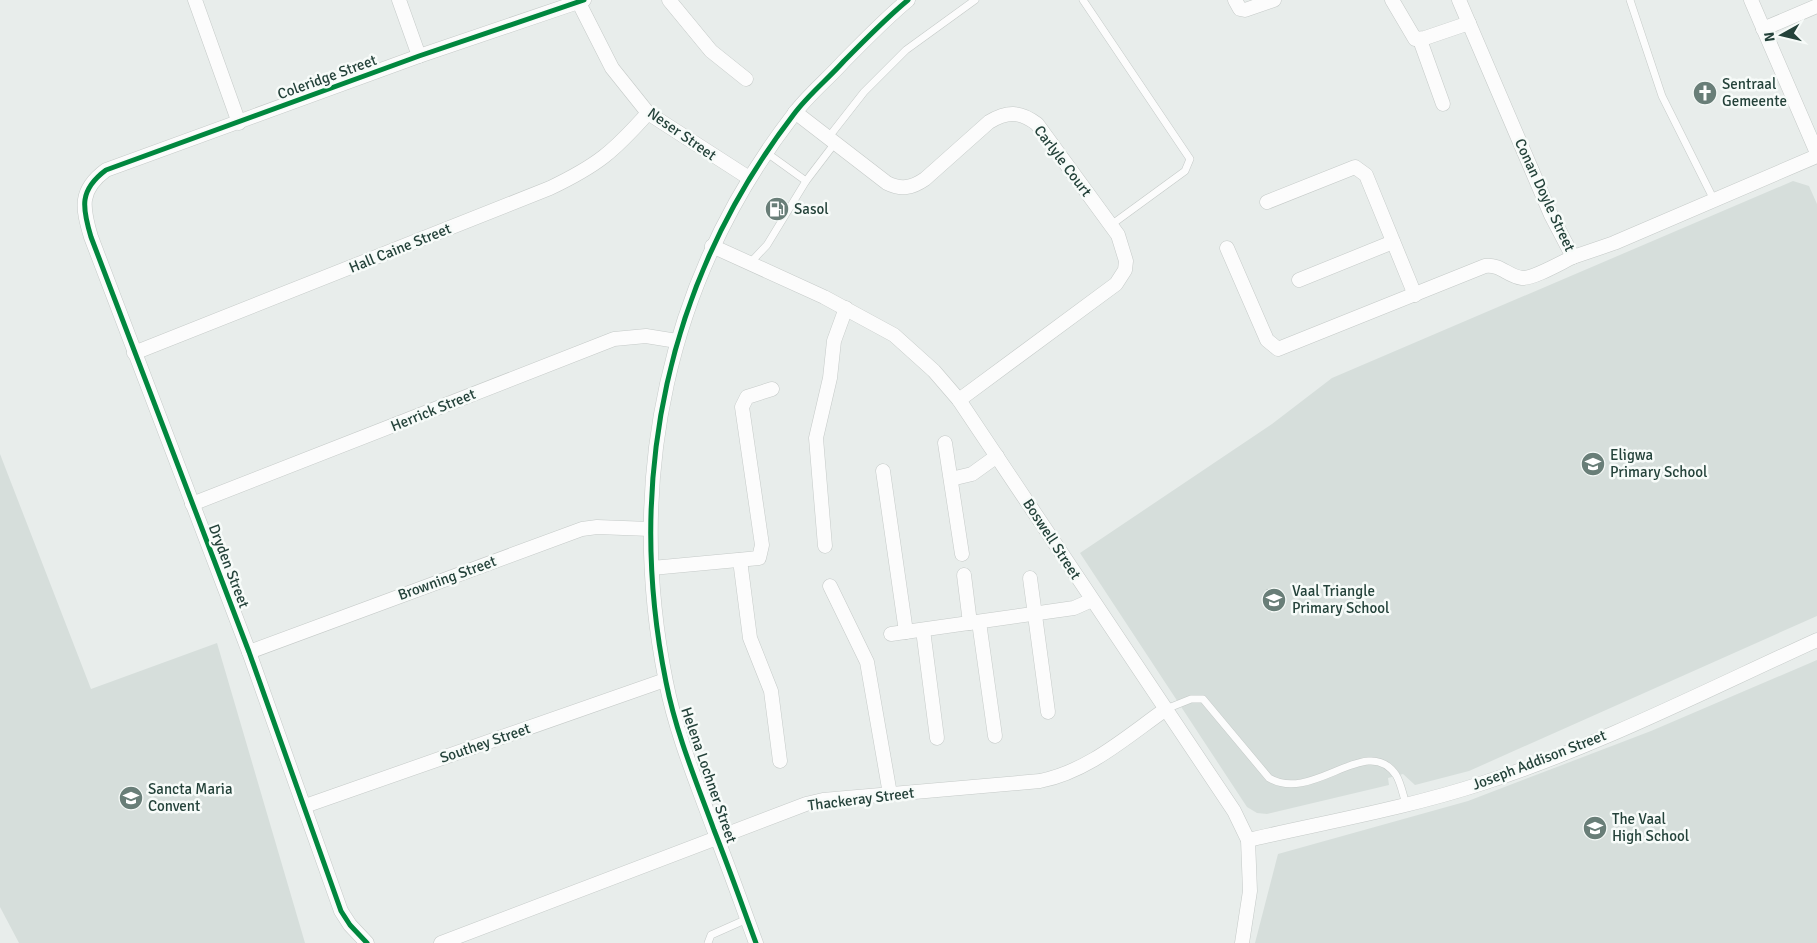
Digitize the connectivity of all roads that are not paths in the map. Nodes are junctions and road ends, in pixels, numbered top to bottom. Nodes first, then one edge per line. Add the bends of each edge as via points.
1 (195, 0) edge
2 (399, 0) edge
3 (669, 0) edge
4 (908, 0) edge
5 (975, 0) edge
6 (1083, 0) edge
7 (1235, 0) edge
8 (1274, 0) edge
9 (1392, 0) edge
10 (1459, 0) edge
11 (1630, 0) edge
12 (1751, 0) edge
13 (581, 1) edge
14 (1817, 6) edge
15 (1469, 23) junction
16 (1763, 30) junction
17 (1420, 40) junction
18 (419, 56) junction
19 (746, 80) dead end
20 (1443, 104) dead end
21 (648, 112) junction
22 (795, 112) junction
23 (239, 123) junction
24 (831, 141) junction
25 (767, 153) junction
26 (1817, 154) edge
27 (749, 178) junction
28 (806, 181) junction
29 (87, 190) joint
30 (1714, 200) junction
31 (1267, 202) dead end
32 (1111, 225) junction
33 (1393, 242) junction
34 (712, 246) junction
35 (1227, 248) dead end
36 (1573, 257) junction
37 (750, 263) junction
38 (1299, 280) dead end
39 (1415, 294) junction
40 (846, 308) junction
41 (677, 341) junction
42 (134, 353) junction
43 (772, 389) dead end
44 (959, 400) junction
45 (945, 443) dead end
46 (997, 456) junction
47 (883, 471) dead end
48 (951, 479) junction
49 (192, 504) junction
50 (650, 528) junction
51 (825, 546) dead end
52 (962, 554) dead end
53 (740, 560) junction
54 (652, 568) junction
55 (964, 576) dead end
56 (1030, 578) dead end
57 (830, 586) dead end
58 (1092, 600) junction
59 (1035, 614) junction
60 (974, 622) junction
61 (923, 630) junction
62 (906, 632) junction
63 (891, 634) dead end
64 (1817, 640) edge
65 (249, 652) junction
66 (666, 680) junction
67 (1166, 710) junction
68 (1048, 712) dead end
69 (995, 736) dead end
70 (938, 738) dead end
71 (780, 760) dead end
72 (890, 794) junction
73 (1406, 804) junction
74 (305, 806) junction
75 (717, 837) junction
76 (1248, 840) junction
77 (747, 919) junction
78 (367, 943) edge
79 (441, 943) edge
80 (708, 943) edge
81 (756, 943) edge
82 (1242, 943) edge

1 - 23 street
2 - 18 street
3 - 19 street via 711,51
4 - 22 street, Helena Lochner Street
5 - 24 lane via 906,50 864,92
6 - 32 lane via 1190,159 1185,171
7 - 8 street via 1245,10
9 - 17 street via 1412,36
10 - 15 street, Conan Doyle Street
11 - 30 lane via 1662,96
12 - 16 street
13 - 18 street, Coleridge Street
13 - 21 street, Neser Street via 612,68
14 - 16 street
15 - 17 street
15 - 36 street, Conan Doyle Street via 1551,215
16 - 26 street
17 - 20 street
18 - 23 street, Coleridge Street
21 - 27 street, Neser Street
21 - 42 street, Hall Caine Street via 619,146 585,172
22 - 24 street, Carlyle Court
22 - 25 street, Helena Lochner Street
23 - 29 street, Coleridge Street via 106,170
24 - 28 lane
24 - 32 street, Carlyle Court via 887,183 906,188 925,180 1000,115 1028,117 1037,124
25 - 27 street, Helena Lochner Street
25 - 28 lane
26 - 30 street, Conan Doyle Street
27 - 34 street, Helena Lochner Street
28 - 37 lane via 767,245
29 - 42 street, Dryden Street via 84,199 86,219
30 - 36 street, Conan Doyle Street
31 - 33 street via 1355,167 1366,175
32 - 44 street, Carlyle Court via 1122,244 1126,261 1122,277 1116,284
33 - 38 street
33 - 39 street
34 - 37 street, Boswell Street
34 - 41 street, Helena Lochner Street
35 - 39 street via 1267,340 1278,349
36 - 39 street via 1526,277 1516,276 1496,266 1485,266
37 - 40 street, Boswell Street
40 - 44 street, Boswell Street via 894,335 934,371
40 - 51 street via 834,341 830,378 816,438
41 - 49 street, Herrick Street via 646,336 614,340
41 - 50 street, Helena Lochner Street via 663,398
42 - 49 street, Dryden Street
43 - 53 street via 746,397 742,407 762,550 759,558
44 - 46 street, Boswell Street
45 - 48 street
46 - 48 street via 972,474
46 - 58 street, Boswell Street
47 - 62 street
48 - 52 street
49 - 65 street, Dryden Street
50 - 54 street, Helena Lochner Street
50 - 65 street, Browning Street via 582,529
53 - 54 street
53 - 71 street via 750,638 771,691
54 - 66 street, Helena Lochner Street
55 - 60 street
56 - 59 street
57 - 72 street via 867,662
58 - 59 street via 1074,608
58 - 67 street, Boswell Street
59 - 60 street
59 - 68 street
60 - 61 street
60 - 69 street
61 - 62 street
61 - 70 street
62 - 63 street
64 - 73 street, Joseph Addison Street via 1580,747 1483,784
65 - 74 street, Dryden Street
66 - 74 street, Southey Street
66 - 75 street, Helena Lochner Street via 684,752
67 - 72 street, Thackeray Street via 1096,759 1061,777
67 - 73 lane via 1191,699 1203,700 1269,778 1280,785 1315,779 1370,759 1384,763 1396,776
67 - 76 street, Boswell Street via 1234,811
72 - 75 street, Thackeray Street via 823,800
73 - 76 street, Joseph Addison Street
74 - 78 street, Dryden Street via 341,911
75 - 77 street, Helena Lochner Street
75 - 79 street, Thackeray Street
76 - 82 street, Boswell Street via 1250,891
77 - 80 lane via 711,934
77 - 81 street, Helena Lochner Street

